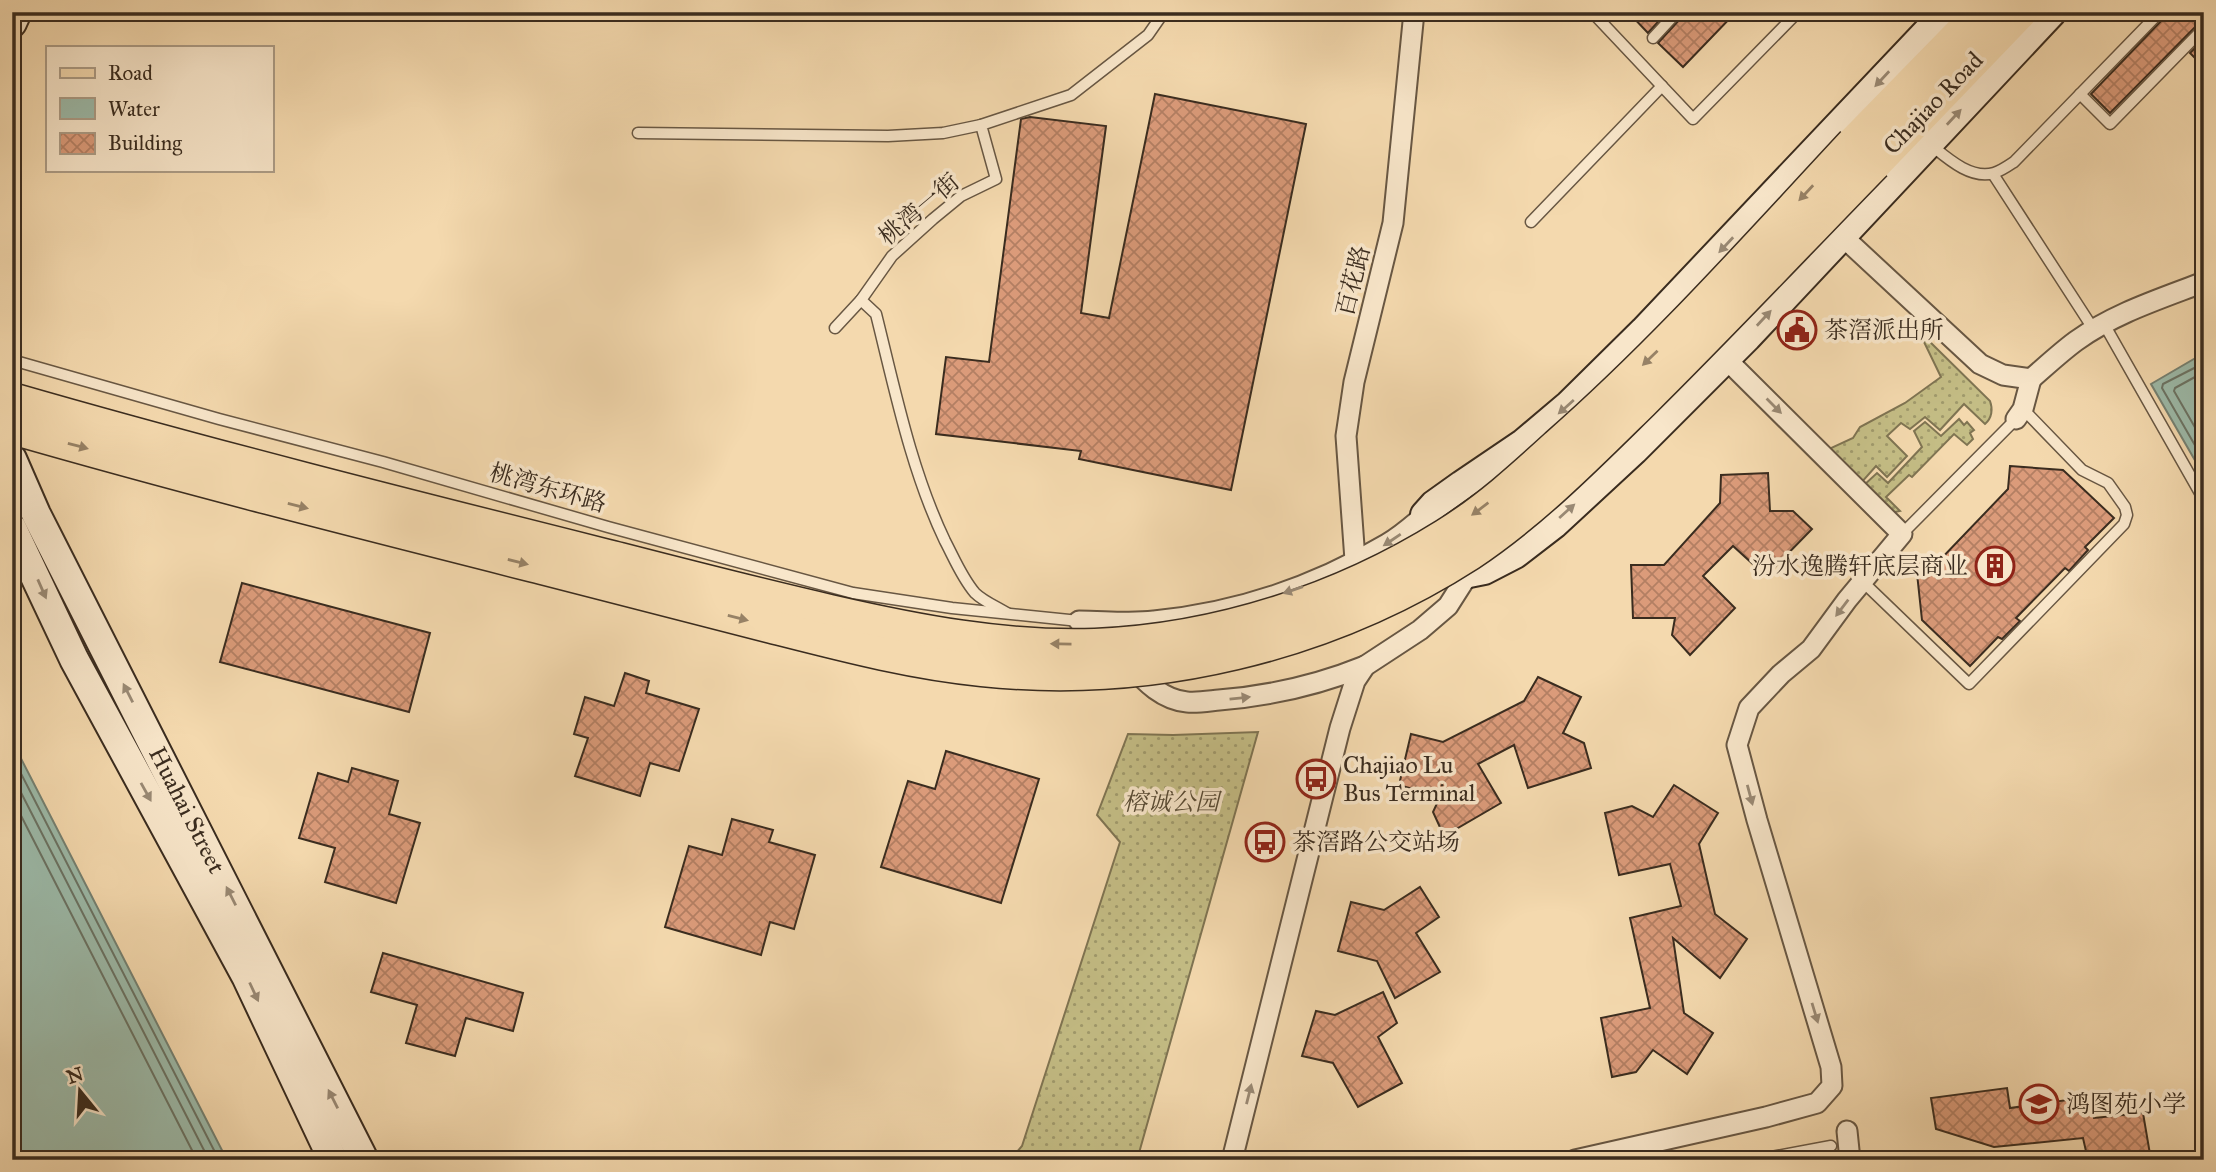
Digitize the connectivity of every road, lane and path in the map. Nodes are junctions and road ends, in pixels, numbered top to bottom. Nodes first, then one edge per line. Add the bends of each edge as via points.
1 (17, 12) edge
2 (1164, 12) edge
3 (1414, 12) edge
4 (1592, 12) edge
5 (1677, 12) edge
6 (1798, 12) edge
7 (1981, 12) edge
8 (2021, 12) edge
9 (2052, 12) edge
10 (2160, 12) edge
11 (1936, 18) edge
12 (12, 23) edge
13 (2204, 28) edge
14 (1653, 38) dead end
15 (1662, 86) junction
16 (2080, 94) junction
17 (981, 125) junction
18 (638, 133) dead end
19 (1929, 144) junction
20 (1864, 154) junction
21 (1993, 174) junction
22 (1531, 222) dead end
23 (1841, 234) junction
24 (2204, 282) edge
25 (861, 300) junction
26 (2099, 327) junction
27 (835, 328) dead end
28 (1725, 358) junction
29 (12, 360) edge
30 (2031, 379) junction
31 (12, 399) edge
32 (2020, 414) junction
33 (12, 428) edge
34 (12, 459) edge
35 (2204, 500) edge
36 (1425, 515) junction
37 (12, 528) edge
38 (1902, 534) junction
39 (1355, 561) junction
40 (1469, 573) junction
41 (1862, 581) junction
42 (1218, 612) junction
43 (1009, 615) junction
44 (1079, 621) junction
45 (1950, 647) dead end
46 (1940, 657) junction
47 (1365, 666) junction
48 (1202, 701) junction
49 (1847, 1131) dead end
50 (1831, 1146) dead end
51 (333, 1160) edge
52 (364, 1160) edge
53 (1233, 1160) edge
54 (1575, 1160) edge
55 (1755, 1160) edge
56 (1850, 1160) edge

1 - 12 street
2 - 17 lane via 1148,35 1071,95
3 - 39 street, 百花路 via 1393,223 1354,382 1346,436
4 - 15 lane
5 - 14 lane
6 - 15 lane via 1693,119
7 - 20 main road, Chajiao Road
8 - 20 main road, Chajiao Road
19 -> 9 street
10 - 16 lane
11 -> 36 street via 1644,331 1569,405
13 - 16 lane via 2110,124
15 - 22 lane
16 - 21 lane via 2014,162
17 - 18 lane via 888,136
17 - 25 lane, 桃湾一街 via 996,179 961,195 933,219 892,256
19 - 21 lane via 1954,163 1976,173
19 - 23 street
20 -> 31 main road, bridge via 1580,425 1448,533 1337,591 1219,629 1154,639 1094,645 1031,643 905,628 476,523
33 -> 20 main road, bridge via 244,492 920,662 1048,675 1182,666 1322,627 1374,606 1472,552 1516,519 1689,356
21 - 26 lane
28 -> 23 street
23 - 30 street via 1980,364 2003,375
24 - 26 street
25 - 27 lane, 桃湾一街
25 - 43 lane via 876,314 906,436 930,509 976,594
26 - 30 street
26 - 35 lane
28 -> 38 street
40 -> 28 street via 1515,554 1554,524
29 - 43 lane, 桃湾东环路 via 853,593
30 - 32 street
32 - 38 lane
32 - 46 lane via 2082,470 2108,483 2127,515 2124,524 1969,684
52 -> 34 street, Huahai Street
36 -> 39 street via 1389,544
36 - 40 street via 1430,545 1440,561
37 -> 51 street, Huahai Street via 74,659 246,976
38 - 41 street
39 -> 42 street via 1303,587
40 - 47 street via 1448,606
41 - 46 lane
41 -> 54 street via 1811,649 1749,708 1737,745 1831,1067 1832,1086 1817,1102 1766,1117
42 - 44 street via 1152,622
42 - 48 street via 1175,628 1162,647 1162,662 1171,683
43 - 44 lane, 桃湾东环路
44 - 48 street via 1164,695
45 - 46 lane
48 -> 47 street via 1283,691 1328,681
53 -> 47 street via 1340,728 1355,681
49 - 56 street
50 - 55 lane

